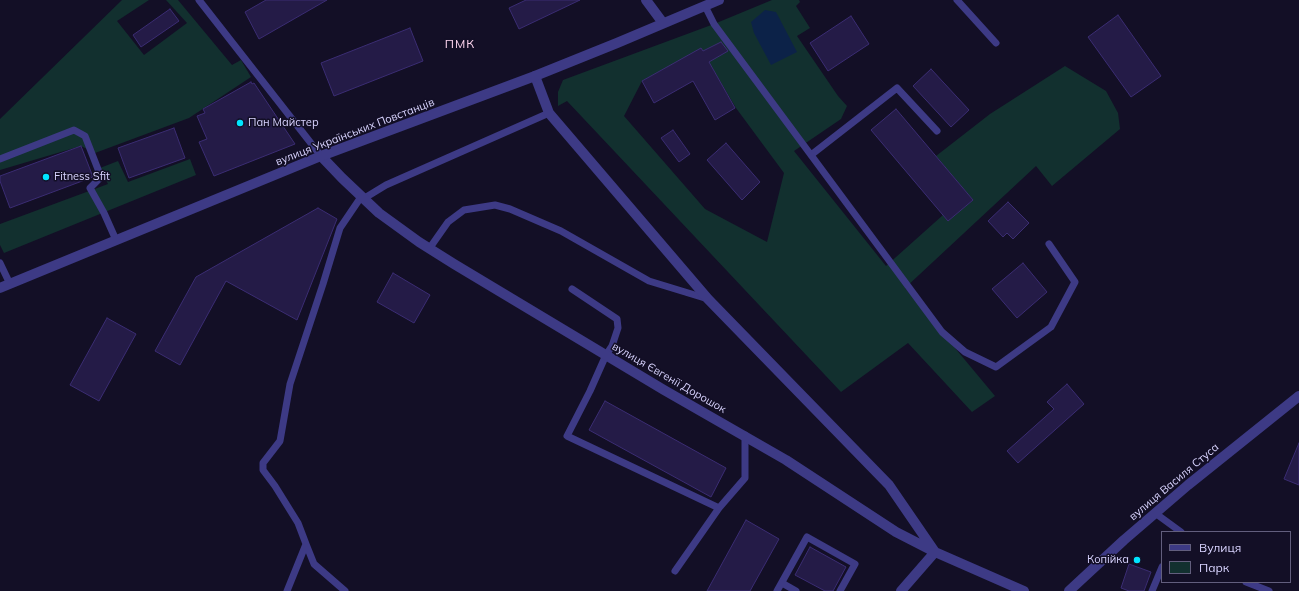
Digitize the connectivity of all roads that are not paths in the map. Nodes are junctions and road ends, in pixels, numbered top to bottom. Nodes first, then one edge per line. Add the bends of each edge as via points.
1 (199, 0) edge
2 (646, 0) edge
3 (719, 0) edge
4 (957, 0) edge
5 (705, 6) junction
6 (663, 24) junction
7 (996, 43) dead end
8 (535, 76) junction
9 (549, 113) junction
10 (937, 131) dead end
11 (811, 155) junction
12 (321, 156) junction
13 (0, 159) edge
14 (362, 198) junction
15 (116, 240) junction
16 (1049, 244) dead end
17 (428, 248) junction
18 (0, 263) edge
19 (5, 286) edge
20 (572, 289) dead end
21 (708, 300) junction
22 (606, 355) junction
23 (1299, 396) edge
24 (745, 435) junction
25 (719, 508) junction
26 (1155, 513) junction
27 (1180, 531) edge
28 (306, 544) junction
29 (935, 552) junction
30 (1161, 569) edge
31 (675, 571) dead end
32 (782, 583) junction
33 (1249, 583) edge
34 (287, 591) edge
35 (345, 591) edge
36 (778, 591) edge
37 (796, 591) edge
38 (840, 591) edge
39 (901, 591) edge
40 (1024, 591) edge
41 (1069, 591) edge
42 (1152, 591) edge
43 (1269, 591) edge

1 - 12 lane
2 - 6 street
3 - 5 street, вулиця Українських Повстанців
4 - 7 lane
5 - 6 street, вулиця Українських Повстанців
5 - 11 lane via 714,24
6 - 8 street, вулиця Українських Повстанців
8 - 9 street
8 - 12 street, вулиця Українських Повстанців
9 - 14 lane
9 - 21 street
10 - 11 lane via 897,88
11 - 16 lane via 942,332 965,352 996,367 1051,327 1075,282
12 - 14 street, вулиця Євгенії Дорошок
12 - 15 street, вулиця Українських Повстанців
13 - 15 lane via 74,130 85,136 101,177 90,188
14 - 17 street, вулиця Євгенії Дорошок via 394,225
14 - 28 lane via 340,228 290,384 280,441 263,463 262,470 298,523
15 - 19 street, вулиця Українських Повстанців
17 - 21 lane via 448,222 464,210 495,205 510,208 561,231 649,281
17 - 22 street, вулиця Євгенії Дорошок
18 - 19 lane
20 - 22 lane via 617,319 618,328
21 - 29 street via 888,485
22 - 24 street, вулиця Євгенії Дорошок
22 - 25 lane via 567,436
23 - 26 street, вулиця Василя Стуса
24 - 25 lane via 745,478
24 - 29 street, вулиця Євгенії Дорошок via 896,532
25 - 31 lane
26 - 27 lane
26 - 41 street, вулиця Василя Стуса
28 - 34 lane
28 - 35 lane via 314,564
29 - 39 street
29 - 40 street, вулиця Євгенії Дорошок
30 - 42 lane
32 - 36 lane
32 - 37 lane
32 - 38 lane via 807,537 855,564
33 - 43 lane

